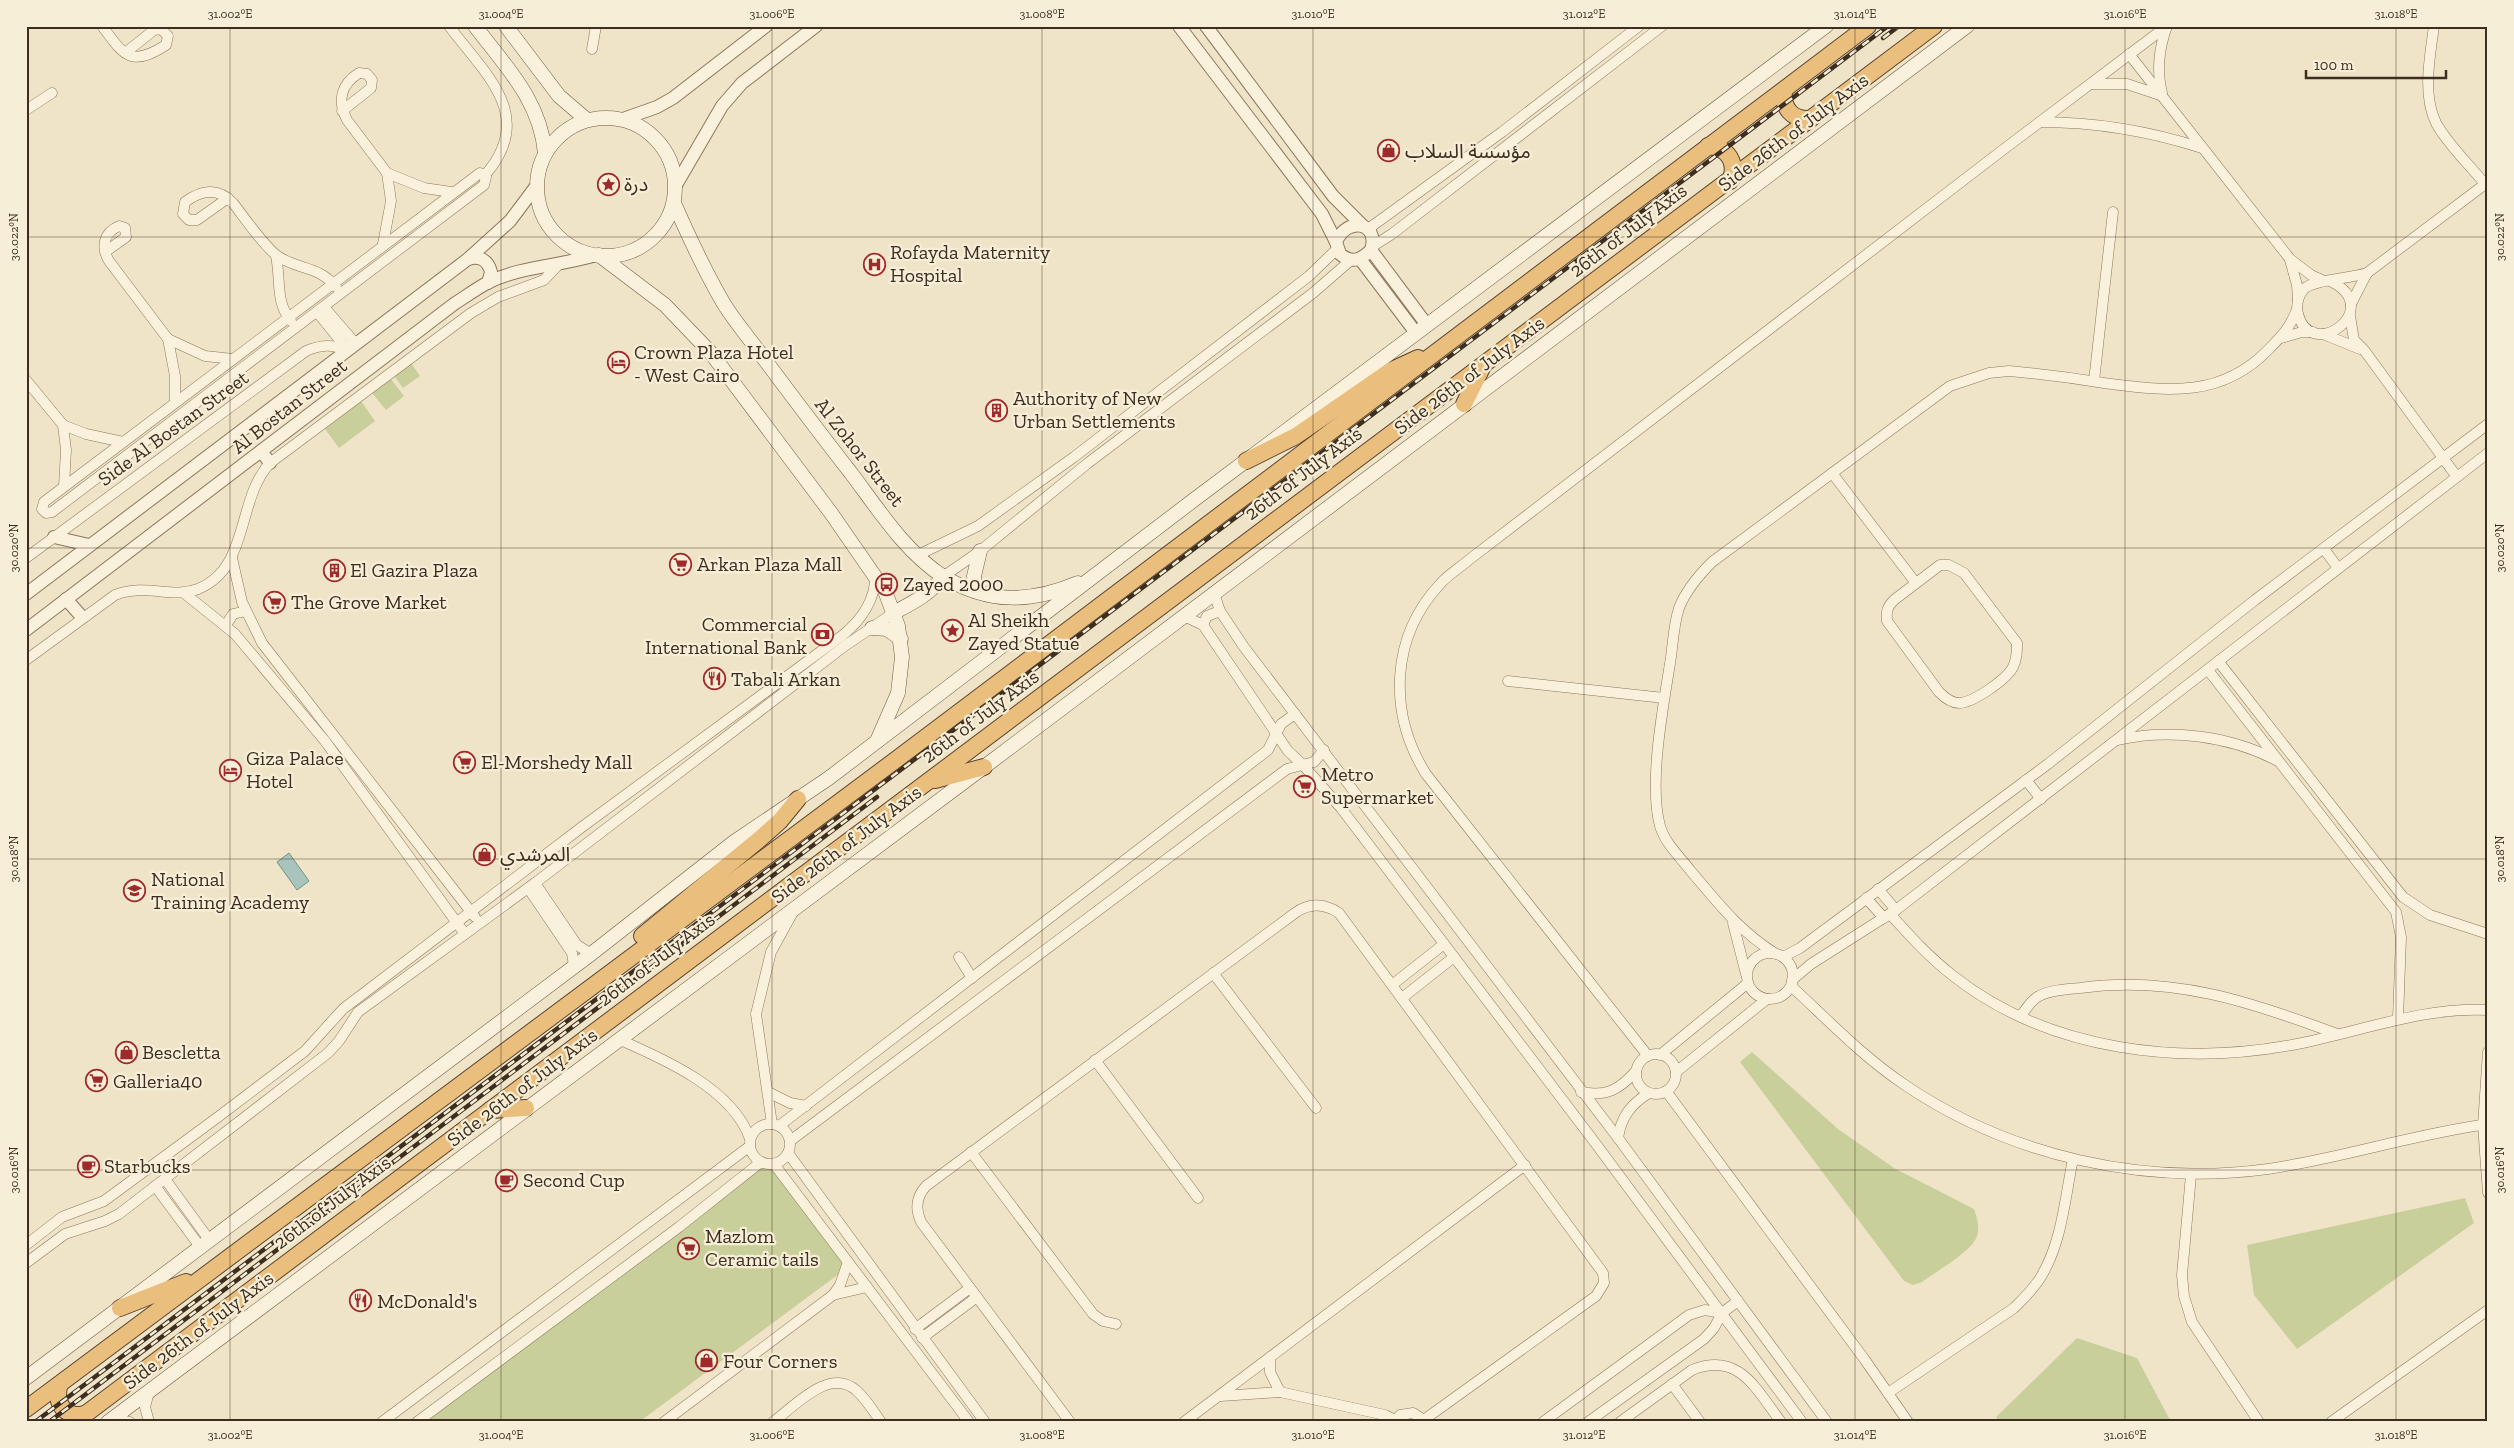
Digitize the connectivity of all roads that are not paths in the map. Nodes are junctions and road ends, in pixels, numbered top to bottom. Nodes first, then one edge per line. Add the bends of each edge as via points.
1 (102, 26) edge
2 (449, 26) edge
3 (475, 26) edge
4 (506, 26) edge
5 (596, 26) edge
6 (766, 26) edge
7 (816, 26) edge
8 (1180, 26) edge
9 (1206, 26) edge
10 (1662, 26) edge
11 (1826, 26) edge
12 (1868, 26) edge
13 (1934, 26) edge
14 (1967, 26) edge
15 (2167, 26) edge
16 (2434, 26) edge
17 (1635, 29) edge
18 (1809, 33) edge
19 (1615, 44) junction
20 (1638, 44) junction
21 (592, 49) dead end
22 (125, 53) dead end
23 (1228, 53) junction
24 (2130, 54) junction
25 (1623, 56) junction
26 (1210, 66) junction
27 (2090, 84) junction
28 (1784, 90) junction
29 (52, 93) dead end
30 (2162, 96) junction
31 (26, 110) edge
32 (342, 111) dead end
33 (1272, 112) junction
34 (1810, 119) junction
35 (587, 120) junction
36 (623, 120) junction
37 (2040, 122) junction
38 (1254, 124) junction
39 (1502, 132) junction
40 (1511, 143) junction
41 (1708, 146) junction
42 (2202, 148) junction
43 (546, 153) junction
44 (387, 172) junction
45 (485, 174) junction
46 (1730, 181) junction
47 (2486, 183) edge
48 (537, 185) junction
49 (676, 185) junction
50 (451, 192) junction
51 (228, 198) dead end
52 (1338, 201) junction
53 (674, 203) junction
54 (2113, 212) dead end
55 (1322, 214) junction
56 (1365, 227) junction
57 (383, 244) junction
58 (1337, 245) junction
59 (1372, 248) junction
60 (105, 252) dead end
61 (597, 255) junction
62 (276, 256) junction
63 (468, 258) junction
64 (2290, 259) junction
65 (1355, 260) junction
66 (558, 265) junction
67 (2367, 274) junction
68 (2326, 281) junction
69 (332, 283) junction
70 (488, 283) junction
71 (341, 294) junction
72 (2298, 304) junction
73 (2350, 308) junction
74 (320, 309) junction
75 (287, 317) junction
76 (1427, 325) junction
77 (296, 328) junction
78 (1416, 333) junction
79 (2318, 333) junction
80 (2280, 338) junction
81 (168, 339) junction
82 (350, 348) junction
83 (2364, 350) junction
84 (1432, 354) junction
85 (233, 358) junction
86 (1484, 364) junction
87 (26, 380) edge
88 (1172, 380) junction
89 (2094, 381) junction
90 (1181, 392) junction
91 (175, 402) junction
92 (1464, 404) junction
93 (2488, 424) edge
94 (63, 425) junction
95 (123, 442) junction
96 (261, 451) junction
97 (2488, 453) edge
98 (2443, 459) junction
99 (1246, 461) junction
100 (270, 463) junction
101 (1050, 473) junction
102 (1832, 473) junction
103 (2457, 477) junction
104 (64, 486) junction
105 (1060, 486) junction
106 (54, 537) junction
107 (89, 545) junction
108 (2324, 549) junction
109 (980, 551) junction
110 (918, 555) junction
111 (26, 558) edge
112 (232, 558) junction
113 (2338, 568) junction
114 (875, 575) junction
115 (1097, 575) junction
116 (944, 576) junction
117 (1916, 582) junction
118 (975, 591) junction
119 (184, 593) junction
120 (1214, 593) junction
121 (26, 594) edge
122 (66, 599) junction
123 (246, 611) junction
124 (1220, 611) junction
125 (895, 612) junction
126 (82, 616) junction
127 (1184, 616) junction
128 (226, 625) junction
129 (1203, 625) junction
130 (872, 628) junction
131 (26, 630) edge
132 (901, 639) junction
133 (26, 660) edge
134 (2218, 662) junction
135 (2208, 670) junction
136 (1508, 681) dead end
137 (1664, 698) junction
138 (1296, 714) junction
139 (1276, 734) junction
140 (2114, 741) junction
141 (876, 743) junction
142 (1324, 750) junction
143 (2280, 763) junction
144 (1303, 765) junction
145 (984, 767) junction
146 (2026, 780) junction
147 (928, 781) junction
148 (371, 794) junction
149 (798, 799) junction
150 (2040, 800) junction
151 (588, 823) junction
152 (598, 835) junction
153 (450, 885) junction
154 (531, 886) junction
155 (1878, 889) junction
156 (438, 895) junction
157 (1866, 898) junction
158 (796, 906) junction
159 (472, 912) junction
160 (1890, 914) junction
161 (1732, 920) junction
162 (457, 923) junction
163 (480, 923) junction
164 (465, 934) junction
165 (2488, 934) edge
166 (1444, 944) junction
167 (591, 954) junction
168 (1454, 956) junction
169 (1780, 956) junction
170 (959, 958) dead end
171 (574, 966) junction
172 (613, 970) junction
173 (1213, 973) junction
174 (972, 978) junction
175 (1747, 979) junction
176 (1791, 983) junction
177 (1392, 986) junction
178 (1402, 998) junction
179 (1767, 999) junction
180 (2488, 1010) edge
181 (2021, 1016) junction
182 (2398, 1019) junction
183 (2337, 1034) junction
184 (618, 1039) junction
185 (2488, 1052) edge
186 (1660, 1055) junction
187 (1648, 1056) junction
188 (1095, 1060) junction
189 (1636, 1072) junction
190 (1676, 1072) junction
191 (1666, 1091) junction
192 (768, 1092) junction
193 (1581, 1092) junction
194 (1649, 1093) junction
195 (806, 1106) junction
196 (526, 1108) junction
197 (1316, 1108) dead end
198 (490, 1110) junction
199 (218, 1116) junction
200 (776, 1125) junction
201 (2485, 1125) edge
202 (228, 1129) junction
203 (1618, 1138) junction
204 (790, 1141) junction
205 (750, 1143) junction
206 (971, 1152) junction
207 (788, 1153) junction
208 (2073, 1160) junction
209 (760, 1162) junction
210 (774, 1164) junction
211 (1525, 1165) junction
212 (2191, 1175) junction
213 (165, 1179) junction
214 (809, 1183) junction
215 (155, 1186) junction
216 (796, 1192) junction
217 (2488, 1193) edge
218 (1198, 1198) dead end
219 (205, 1244) junction
220 (26, 1245) edge
221 (848, 1262) junction
222 (26, 1263) edge
223 (207, 1274) junction
224 (867, 1287) junction
225 (974, 1292) junction
226 (833, 1295) junction
227 (1738, 1301) junction
228 (120, 1308) junction
229 (2488, 1310) edge
230 (1722, 1313) junction
231 (1116, 1324) dead end
232 (915, 1329) junction
233 (922, 1338) junction
234 (1270, 1357) junction
235 (26, 1378) edge
236 (60, 1384) junction
237 (1672, 1384) junction
238 (149, 1392) junction
239 (1280, 1392) junction
240 (1888, 1393) junction
241 (1218, 1396) junction
242 (26, 1409) edge
243 (978, 1412) junction
244 (80, 1418) edge
245 (111, 1420) edge
246 (1426, 1420) edge
247 (968, 1421) edge
248 (1394, 1421) edge
249 (130, 1422) edge
250 (149, 1422) edge
251 (382, 1422) edge
252 (417, 1422) edge
253 (664, 1422) edge
254 (773, 1422) edge
255 (881, 1422) edge
256 (985, 1422) edge
257 (1070, 1422) edge
258 (1184, 1422) edge
259 (1543, 1422) edge
260 (1588, 1422) edge
261 (1620, 1422) edge
262 (1700, 1422) edge
263 (1781, 1422) edge
264 (1802, 1422) edge
265 (1827, 1422) edge
266 (1908, 1422) edge
267 (2259, 1422) edge
268 (2331, 1422) edge

1 - 22 street
2 - 45 street via 499,92 505,105 508,134 504,148
3 - 43 main road via 531,101
4 - 35 main road via 559,96
5 - 21 street
6 - 36 street via 673,98
7 - 49 street via 742,83 722,106
8 - 26 street
9 - 23 street
10 - 20 street
11 - 18 main road
12 - 28 highway, 26th of July Axis
13 - 34 highway, 26th of July Axis
14 - 92 main road, Side 26th of July Axis
15 - 24 street
15 - 30 street via 2159,55
16 - 47 street via 2428,72 2429,97 2436,121 2445,137
17 - 19 street
17 - 20 street
18 - 76 main road
19 - 25 street
19 - 39 street
20 - 25 street
23 - 26 street
23 - 33 street
24 - 27 street
24 - 30 street
25 - 40 street
26 - 38 street
27 - 30 street via 2127,84
27 - 37 street
28 - 34 highway via 1787,109 1797,118
28 - 41 highway, 26th of July Axis
29 - 31 street
30 - 42 street
32 - 44 street
33 - 38 street
33 - 52 street
34 - 46 highway, 26th of July Axis
35 - 36 main road
35 - 43 main road via 570,127
36 - 49 main road via 640,126 660,144 673,167
37 - 42 street via 2122,127
37 - 187 street via 1441,583 1422,607 1409,635 1401,664 1399,695 1404,725 1414,754
38 - 55 street
39 - 40 street
39 - 56 street
40 - 59 street
41 - 46 highway via 1722,149 1732,160 1734,167
41 - 84 highway, 26th of July Axis
42 - 64 street
43 - 48 main road
44 - 50 street via 412,184
44 - 57 street via 391,201
45 - 50 street via 477,173
45 - 71 street via 487,180 484,185
46 - 86 highway, 26th of July Axis
47 - 67 street
48 - 61 main road via 538,201 552,229 576,249
48 - 63 street, Al Bostan Street via 510,221
49 - 53 main road
50 - 57 street
51 - 62 street
52 - 55 street
52 - 56 street
53 - 61 main road via 656,235 642,246 626,253
53 - 110 main road, Al Zohor Street via 726,306 876,506
54 - 89 street
55 - 58 street
56 - 58 street via 1354,225 1346,228
56 - 59 street via 1372,237
57 - 69 street
58 - 65 street via 1340,254
58 - 88 street via 1309,276
59 - 65 street
59 - 76 street
60 - 81 street
61 - 66 street, Al Bostan Street
61 - 114 main road via 665,304 696,334
62 - 69 street via 319,271
62 - 75 street via 280,301
63 - 70 street via 480,258 486,262 491,272
63 - 82 street, Al Bostan Street
64 - 68 street
64 - 72 street via 2296,278
65 - 78 street
65 - 90 street
66 - 70 street, Al Bostan Street via 516,273
66 - 100 street via 544,280 498,297 470,313
67 - 68 street
67 - 73 street
68 - 72 street via 2312,283 2304,290
68 - 73 street via 2340,286 2347,294
69 - 71 street
69 - 75 street
70 - 96 street, Al Bostan Street via 430,321
71 - 74 street
72 - 79 street via 2299,318 2305,326
72 - 80 street via 2288,329
73 - 79 street via 2347,321 2340,328 2331,333
73 - 83 street via 2354,340
74 - 77 street
74 - 82 street
75 - 77 street
75 - 85 street
76 - 78 main road
77 - 104 street via 52,512 44,512 42,504
78 - 99 main road
79 - 80 street via 2302,332
79 - 83 street
80 - 89 street via 2261,358 2214,384 2186,390 2158,390
81 - 85 street via 205,356
81 - 91 street via 174,364
82 - 106 street, Side Al Bostan Street via 315,347 306,351
82 - 107 street, Al Bostan Street
83 - 98 street
84 - 99 highway via 1390,371 1308,429
84 - 172 highway, 26th of July Axis
85 - 91 street
86 - 92 highway
86 - 147 highway, 26th of July Axis
87 - 94 street
88 - 90 street
88 - 101 street
89 - 102 street via 2009,371 1969,378 1950,386
90 - 105 street
91 - 95 street
92 - 120 main road, Side 26th of July Axis
93 - 98 street
94 - 95 street
94 - 104 street
95 - 104 street
96 - 100 street
96 - 122 street, Al Bostan Street
97 - 103 street
98 - 103 street
98 - 108 street
99 - 115 main road
100 - 112 street via 254,488
101 - 105 street
101 - 110 street via 978,526
102 - 117 street
102 - 137 street via 1712,562 1686,592 1679,610
103 - 113 street
105 - 109 street
106 - 107 street
106 - 111 street, Side Al Bostan Street
107 - 121 street, Al Bostan Street
108 - 113 street
108 - 146 street
109 - 116 street
109 - 118 main road via 974,576
110 - 116 main road, Al Zohor Street
112 - 119 street via 226,569 212,581
112 - 123 street
113 - 134 street
114 - 125 main road
114 - 151 street via 872,598 850,629
115 - 118 main road, Al Zohor Street via 1051,594 1026,598 999,597
115 - 141 main road
116 - 118 main road, Al Zohor Street
116 - 125 main road via 922,598
117 - 117 street via 1888,606 1887,621 1947,700 1968,702 2009,674 2014,665 2017,643 1957,567 1940,565
119 - 126 street via 150,589 125,591
119 - 128 street
120 - 124 street
120 - 127 main road, Side 26th of July Axis
122 - 126 street
122 - 131 street, Al Bostan Street
123 - 128 street via 233,614
123 - 148 street via 262,642
124 - 129 street via 1207,616
124 - 138 street
125 - 130 street
125 - 132 main road
126 - 133 street
127 - 129 street
127 - 145 main road, Side 26th of July Axis
128 - 148 street
129 - 139 street
130 - 132 main road via 887,629
130 - 152 street
132 - 141 main road via 898,693
134 - 135 street
134 - 165 street via 2403,897 2430,916
135 - 140 street
135 - 143 street
136 - 137 street
137 - 161 street via 1657,767 1657,808 1661,827 1666,841
138 - 139 street via 1280,724
138 - 142 street
139 - 144 street
139 - 174 street via 1268,750
140 - 143 street via 2156,735 2200,738 2244,746
140 - 150 street
141 - 149 main road
142 - 144 street via 1314,762
142 - 193 street
143 - 182 street via 2396,912 2401,937
144 - 166 street via 1341,808
144 - 204 street via 1287,769
145 - 147 highway
145 - 158 main road, Side 26th of July Axis
146 - 150 street
146 - 155 street
147 - 198 highway, 26th of July Axis
148 - 153 street
148 - 156 street
149 - 167 main road via 734,842
149 - 172 highway via 766,834 634,943
150 - 160 street
151 - 152 street
151 - 159 street
152 - 154 street
153 - 156 street
153 - 159 street
154 - 163 street
154 - 167 street via 577,945
154 - 171 street via 572,953
155 - 157 street
155 - 160 street
156 - 162 street
157 - 160 street
157 - 169 street via 1800,948
158 - 184 main road, Side 26th of July Axis
158 - 192 street via 771,952 756,1014
159 - 162 street
159 - 163 street
160 - 176 street via 1811,964
160 - 181 street via 1953,976
161 - 169 street
161 - 175 street
162 - 164 street
162 - 199 street via 338,1012 305,1051
163 - 164 street
164 - 202 street via 358,1012 328,1053
166 - 168 street
166 - 177 street
167 - 171 main road
168 - 178 street
168 - 230 street
169 - 175 street via 1760,955 1753,960
169 - 176 street via 1791,967
170 - 174 street
171 - 219 main road
172 - 223 highway, 26th of July Axis
173 - 177 street via 1295,912 1318,905 1339,912
173 - 188 street
173 - 197 street
174 - 195 street
175 - 179 street via 1755,994
175 - 186 street
176 - 179 street via 1781,996
176 - 208 street via 1872,1061 1939,1106 1984,1128
177 - 178 street
178 - 211 street
179 - 190 street
180 - 182 street via 2435,1011
181 - 183 street via 2097,1042 2173,1054 2251,1051
181 - 183 street via 2043,994 2088,986 2142,985 2224,996
182 - 183 street
184 - 196 main road, Side 26th of July Axis
184 - 205 street via 662,1059 729,1104 740,1116
185 - 201 street
186 - 187 street
186 - 190 street via 1672,1063
187 - 189 street via 1638,1065
188 - 206 street
188 - 218 street
189 - 193 street via 1614,1090 1596,1095
189 - 194 street via 1639,1084
190 - 191 street via 1674,1083
191 - 194 street
191 - 240 street
192 - 195 street via 790,1103
192 - 200 street
193 - 203 street
194 - 203 street via 1630,1108 1620,1125
195 - 200 street
196 - 198 highway
196 - 238 main road, Side 26th of July Axis
198 - 244 highway, 26th of July Axis
199 - 202 street
199 - 220 street via 104,1201 62,1217
200 - 204 street via 784,1130
200 - 205 street via 758,1128
201 - 212 street via 2301,1163 2233,1173
201 - 217 street
202 - 213 street
203 - 227 street
204 - 207 street
205 - 209 street via 755,1158
205 - 251 street
206 - 225 street via 926,1186 919,1197 917,1210 921,1222
206 - 231 street via 1093,1314
207 - 210 street
207 - 214 street
208 - 212 street
208 - 240 street via 2057,1239 2042,1276 2029,1293 2014,1308
209 - 210 street
209 - 252 street via 725,1192
210 - 216 street
211 - 234 street
211 - 246 street via 1601,1268 1602,1288 1596,1296
212 - 267 street via 2182,1275 2184,1296 2192,1322
213 - 215 street
213 - 219 street
214 - 216 street
214 - 232 street
215 - 219 street
215 - 222 street via 112,1218 65,1234
216 - 221 street
219 - 228 main road
221 - 224 street
221 - 226 street
223 - 228 highway
223 - 236 highway, 26th of July Axis
224 - 226 street
224 - 247 street
225 - 232 street
225 - 233 street
225 - 257 street
226 - 253 street
227 - 230 street
227 - 265 street
228 - 235 main road
229 - 268 street
230 - 259 street via 1705,1310 1689,1316
230 - 260 street via 1704,1339
230 - 264 street
232 - 233 street
233 - 243 street
234 - 239 street via 1270,1372
234 - 241 street
236 - 242 highway, 26th of July Axis
236 - 244 highway via 58,1399 62,1408
237 - 261 street
237 - 262 street
237 - 263 street via 1705,1365 1733,1367 1745,1375
238 - 245 main road, Side 26th of July Axis
238 - 250 street via 145,1407
239 - 241 street
239 - 248 street via 1385,1414
240 - 266 street
241 - 258 street
243 - 247 street
243 - 256 street
245 - 249 street
246 - 248 street via 1413,1413 1400,1415
254 - 255 street via 817,1389 838,1382 858,1391

